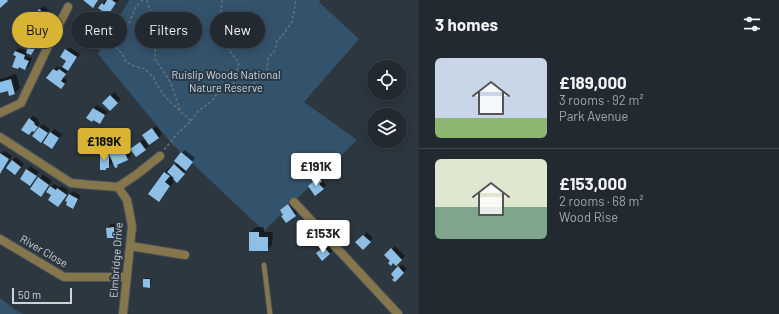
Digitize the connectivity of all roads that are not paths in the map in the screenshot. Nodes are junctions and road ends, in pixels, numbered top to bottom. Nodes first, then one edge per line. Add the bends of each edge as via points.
1 (68, 7) dead end
2 (0, 113) edge
3 (0, 137) edge
4 (160, 156) road end
5 (118, 187) junction
6 (294, 202) dead end
7 (0, 239) edge
8 (130, 246) junction
9 (185, 255) dead end
10 (264, 265) dead end
11 (127, 277) junction
12 (123, 314) edge
13 (270, 314) edge
14 (398, 314) edge

1 - 2 street via 21,103
3 - 5 street via 71,183
4 - 5 street
5 - 8 street, Elmbridge Drive via 127,200 132,226
6 - 14 street
7 - 11 street, River Close via 64,276
8 - 9 street
8 - 11 street, Elmbridge Drive
10 - 13 lane
11 - 12 street, Elmbridge Drive

